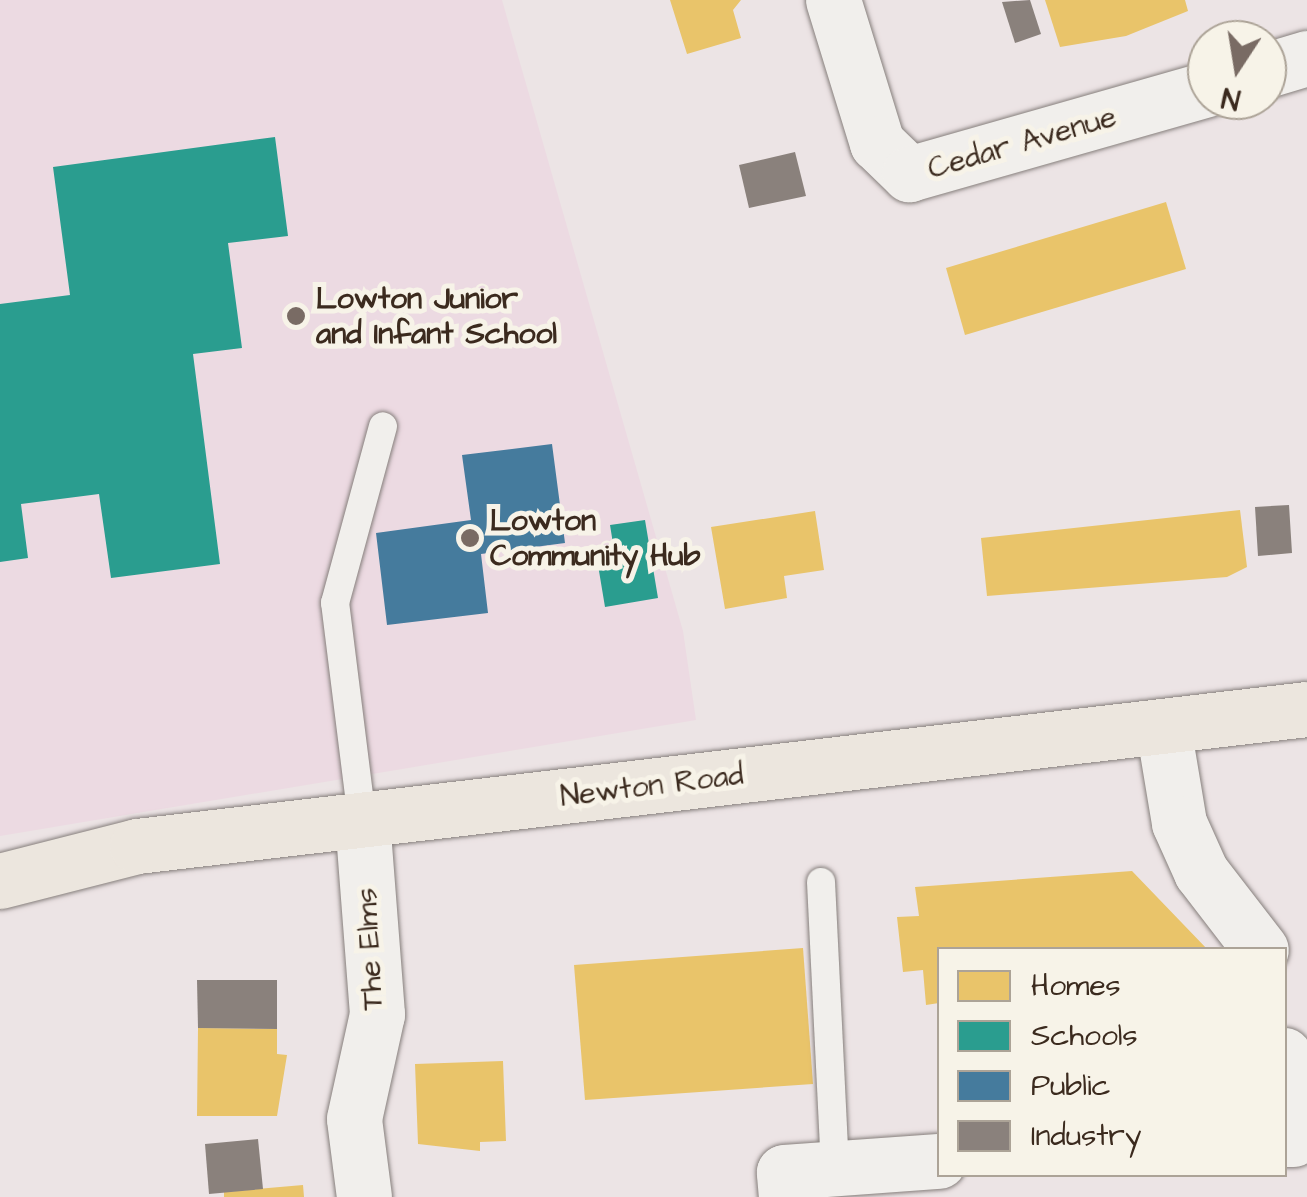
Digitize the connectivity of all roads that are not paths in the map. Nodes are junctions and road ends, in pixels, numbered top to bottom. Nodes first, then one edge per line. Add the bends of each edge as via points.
1 (833, 0) edge
2 (1187, 95) edge
3 (382, 426) dead end
4 (1307, 709) edge
5 (1163, 728) junction
6 (362, 819) junction
7 (0, 881) edge
8 (822, 882) dead end
9 (1259, 947) edge
10 (1287, 1083) edge
11 (1287, 1139) edge
12 (937, 1161) edge
13 (835, 1167) junction
14 (364, 1197) edge
15 (786, 1197) edge

1 - 2 street, Cedar Avenue via 877,143 909,174
3 - 6 lane via 335,604
4 - 5 main road, Newton Road
5 - 6 main road, Newton Road
5 - 9 street via 1178,823 1201,872
6 - 7 main road, Newton Road via 137,846
6 - 14 street, The Elms via 377,1014 354,1119
8 - 13 lane
10 - 11 street via 1293,1138
12 - 13 street
13 - 15 street via 784,1172

